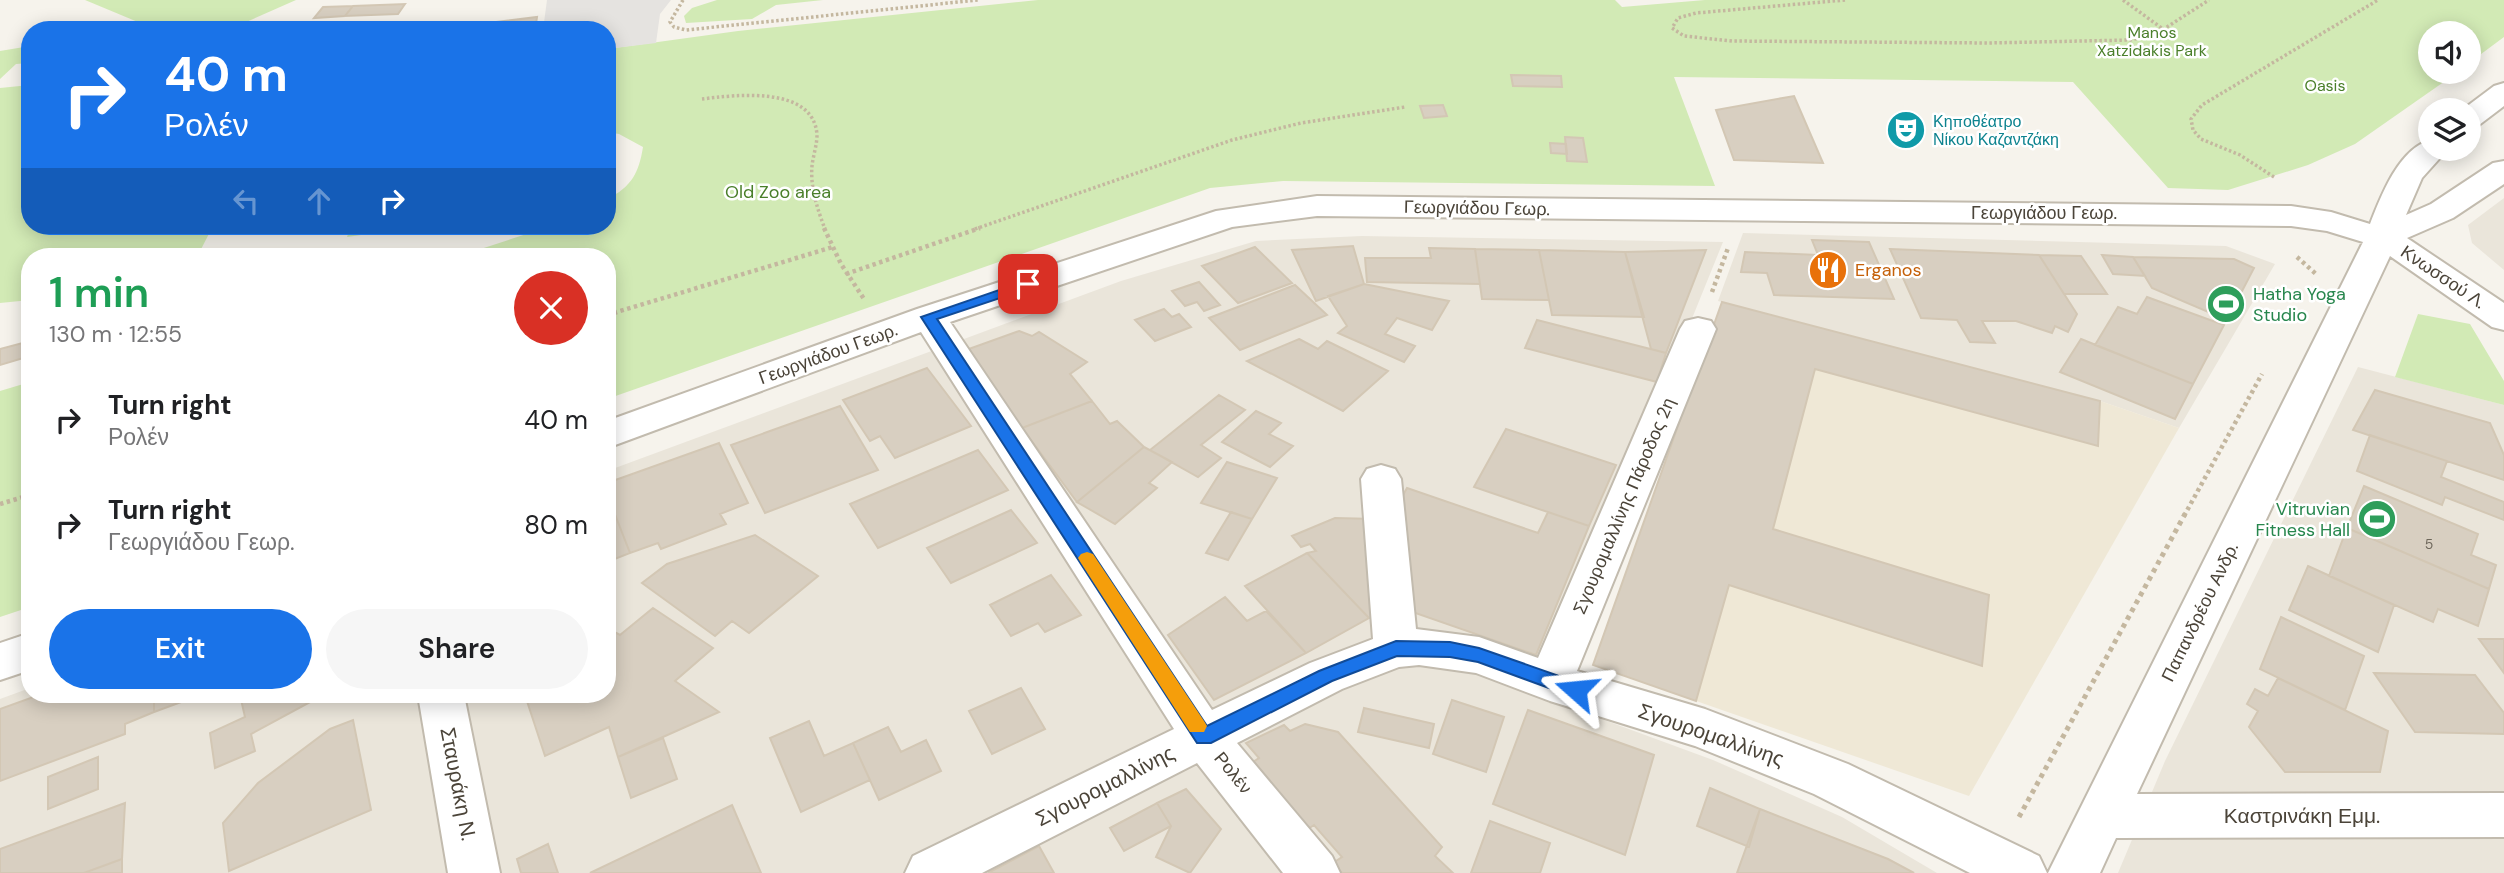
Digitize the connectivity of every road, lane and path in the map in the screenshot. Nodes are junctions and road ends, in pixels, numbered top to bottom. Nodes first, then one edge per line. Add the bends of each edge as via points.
1 (683, 0) edge
2 (978, 0) edge
3 (1845, 0) edge
4 (2123, 0) edge
5 (2209, 0) edge
6 (2378, 0) edge
7 (2163, 29) junction
8 (2504, 92) edge
9 (702, 99) dead end
10 (1405, 107) dead end
11 (2481, 110) edge
12 (2420, 161) edge
13 (2504, 170) edge
14 (2277, 180) dead end
15 (1742, 211) junction
16 (2249, 214) junction
17 (2382, 237) junction
18 (833, 247) junction
19 (846, 274) junction
20 (2310, 287) dead end
21 (868, 304) dead end
22 (616, 312) edge
23 (929, 317) junction
24 (2504, 318) edge
25 (1698, 329) joint
26 (2263, 372) dead end
27 (616, 432) edge
28 (1381, 479) dead end
29 (21, 498) edge
30 (0, 504) edge
31 (1396, 649) junction
32 (21, 654) edge
33 (0, 662) edge
34 (1549, 682) junction
35 (442, 703) edge
36 (1204, 737) junction
37 (2504, 815) edge
38 (2101, 816) junction
39 (2009, 865) edge
40 (474, 873) edge
41 (931, 873) edge
42 (1314, 873) edge
43 (2074, 873) edge

1 - 2 path via 670,22 686,30
3 - 7 path via 1696,13 1678,18 1672,28 1684,36 1732,41 1975,43 2130,40 2148,38
4 - 7 path
5 - 7 path
6 - 14 path via 2202,105 2191,119 2201,139 2240,155
8 - 11 street
9 - 18 path via 760,95 783,99 806,111 816,128 812,171 817,202
10 - 19 path via 1301,123 1232,140
12 - 17 street, Παπανδρέου Ανδρ. via 2407,173
13 - 17 street via 2449,207
15 - 16 street, Γεωργιάδου Γεωρ.
15 - 23 street, Γεωργιάδου Γεωρ. via 1317,206 1252,213
15 - 25 path
16 - 17 street, Γεωργιάδου Γεωρ. via 2322,220
16 - 20 path via 2317,275
17 - 24 street, Κνωσσού Λ.
17 - 38 street, Παπανδρέου Ανδρ.
18 - 19 path
18 - 22 path
19 - 21 path
23 - 27 street, Γεωργιάδου Γεωρ.
23 - 36 street, Ρολέν
25 - 34 street, Σγουρομαλλίνης Πάροδος 2η
26 - 39 path
28 - 31 street
29 - 30 path
31 - 34 street, Σγουρομαλλίνης via 1450,649 1479,655
31 - 36 street, Σγουρομαλλίνης via 1325,676
32 - 33 street
34 - 39 street, Σγουρομαλλίνης via 1705,729 1806,769
35 - 40 street, Σταυράκη Ν.
36 - 41 street, Σγουρομαλλίνης
36 - 42 street, Ρολέν
37 - 38 street, Καστρινάκη Εμμ.
38 - 43 street, Παπανδρέου Ανδρ.

